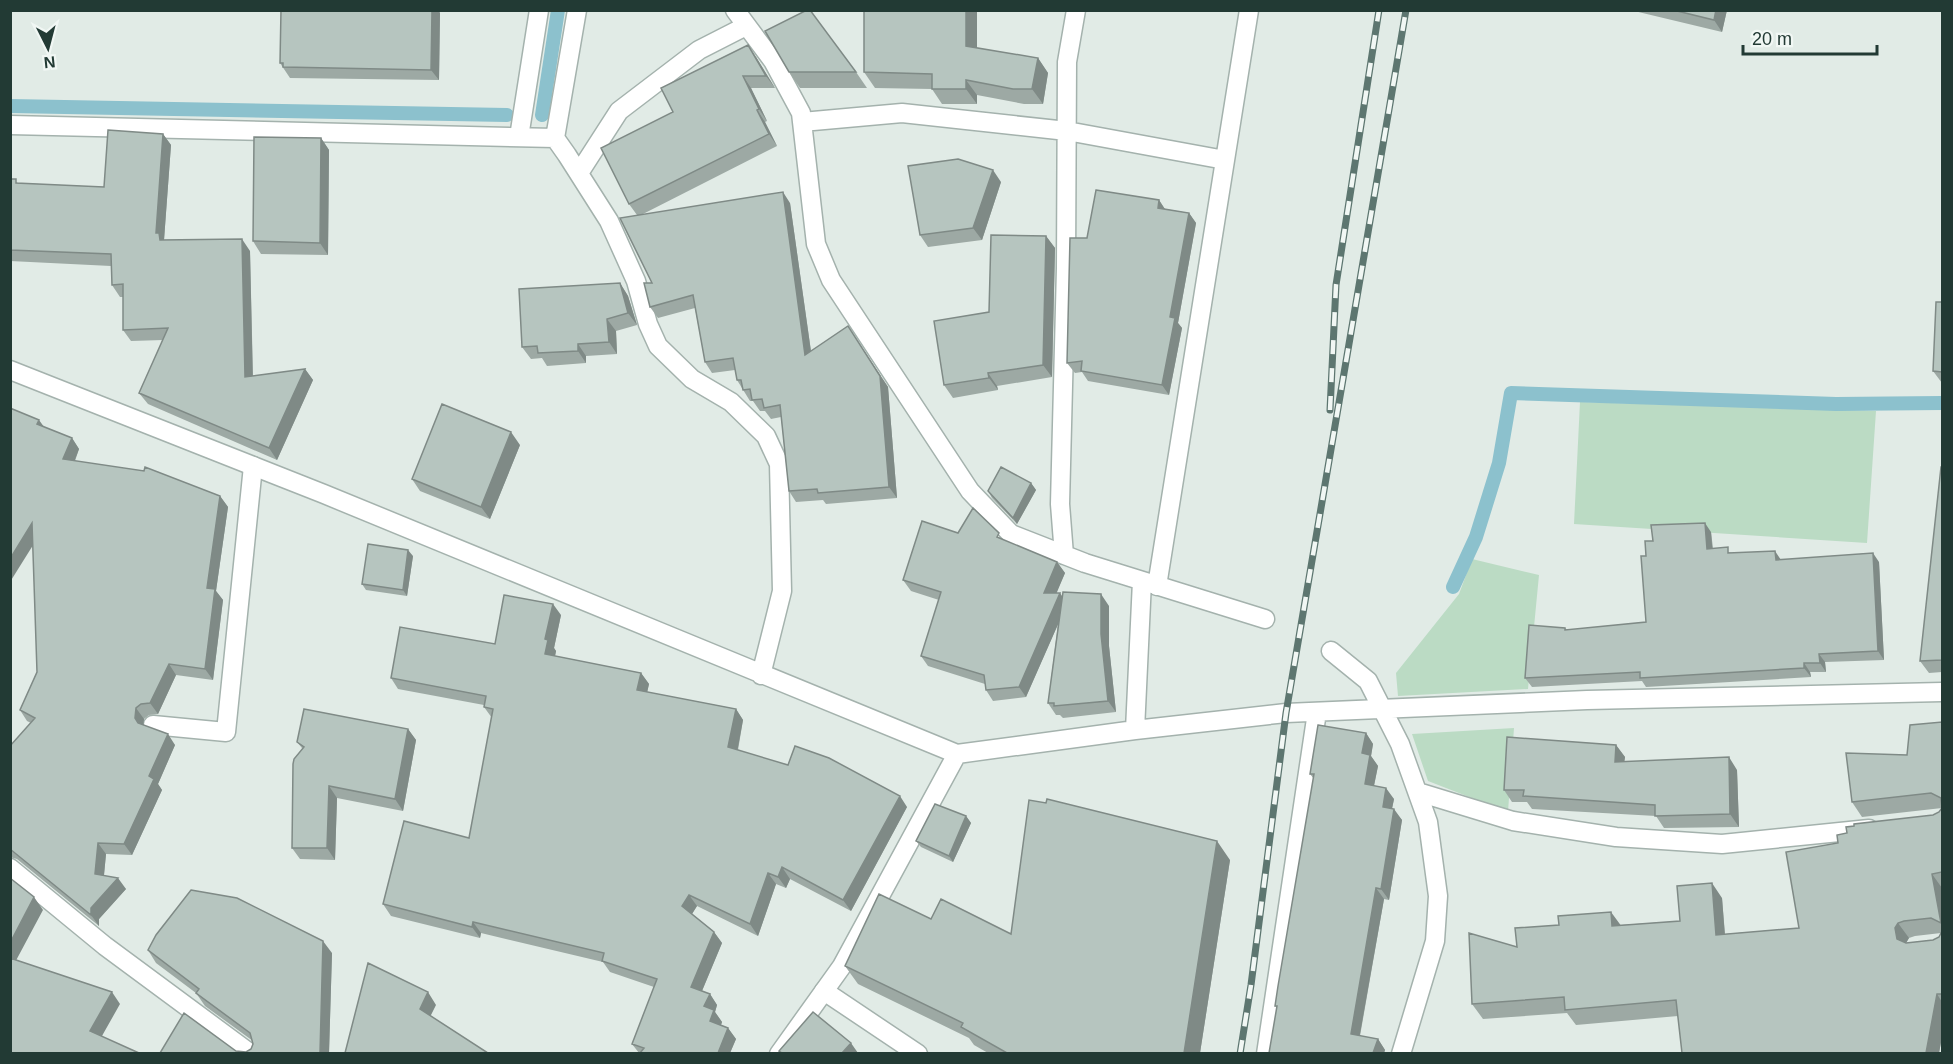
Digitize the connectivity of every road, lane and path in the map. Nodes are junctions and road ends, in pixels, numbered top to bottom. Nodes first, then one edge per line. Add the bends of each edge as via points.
1 (539, 10) edge
2 (577, 10) edge
3 (735, 10) edge
4 (1077, 10) edge
5 (1249, 10) edge
6 (746, 26) junction
7 (802, 122) junction
8 (10, 125) edge
9 (1067, 131) junction
10 (519, 137) junction
11 (555, 138) junction
12 (1225, 160) junction
13 (579, 173) junction
14 (10, 370) edge
15 (253, 466) junction
16 (1064, 555) junction
17 (1149, 583) junction
18 (1265, 619) dead end
19 (1331, 651) dead end
20 (761, 675) junction
21 (1942, 692) edge
22 (1383, 709) junction
23 (1317, 711) junction
24 (153, 725) dead end
25 (1135, 730) junction
26 (957, 754) junction
27 (1418, 792) junction
28 (1889, 826) edge
29 (10, 868) edge
30 (824, 991) junction
31 (251, 1053) edge
32 (779, 1053) edge
33 (918, 1053) edge
34 (1266, 1053) edge
35 (1401, 1053) edge

1 - 10 street
2 - 11 street
3 - 6 street
4 - 9 street via 1067,62
5 - 12 street
6 - 7 street via 773,60
6 - 13 street via 699,50 619,111
7 - 9 street via 902,113
7 - 16 street via 816,244 831,280 970,491 1011,534
8 - 10 street
9 - 12 street
9 - 16 street via 1060,504
10 - 11 street
11 - 13 street
12 - 17 street
13 - 20 street via 609,221 632,271 658,346 692,379 731,402 759,429 779,464 782,591
14 - 15 street
15 - 20 street
15 - 24 street via 226,732
16 - 17 street
17 - 18 street
17 - 25 street
19 - 22 street via 1368,681
20 - 26 street
21 - 22 street
22 - 23 street
22 - 27 street
23 - 25 street
23 - 34 street
25 - 26 street
26 - 30 street via 842,966
27 - 28 street via 1514,821 1616,837 1722,844
27 - 35 street via 1428,822 1438,896 1435,941
29 - 31 street via 105,946
30 - 32 street
30 - 33 street

